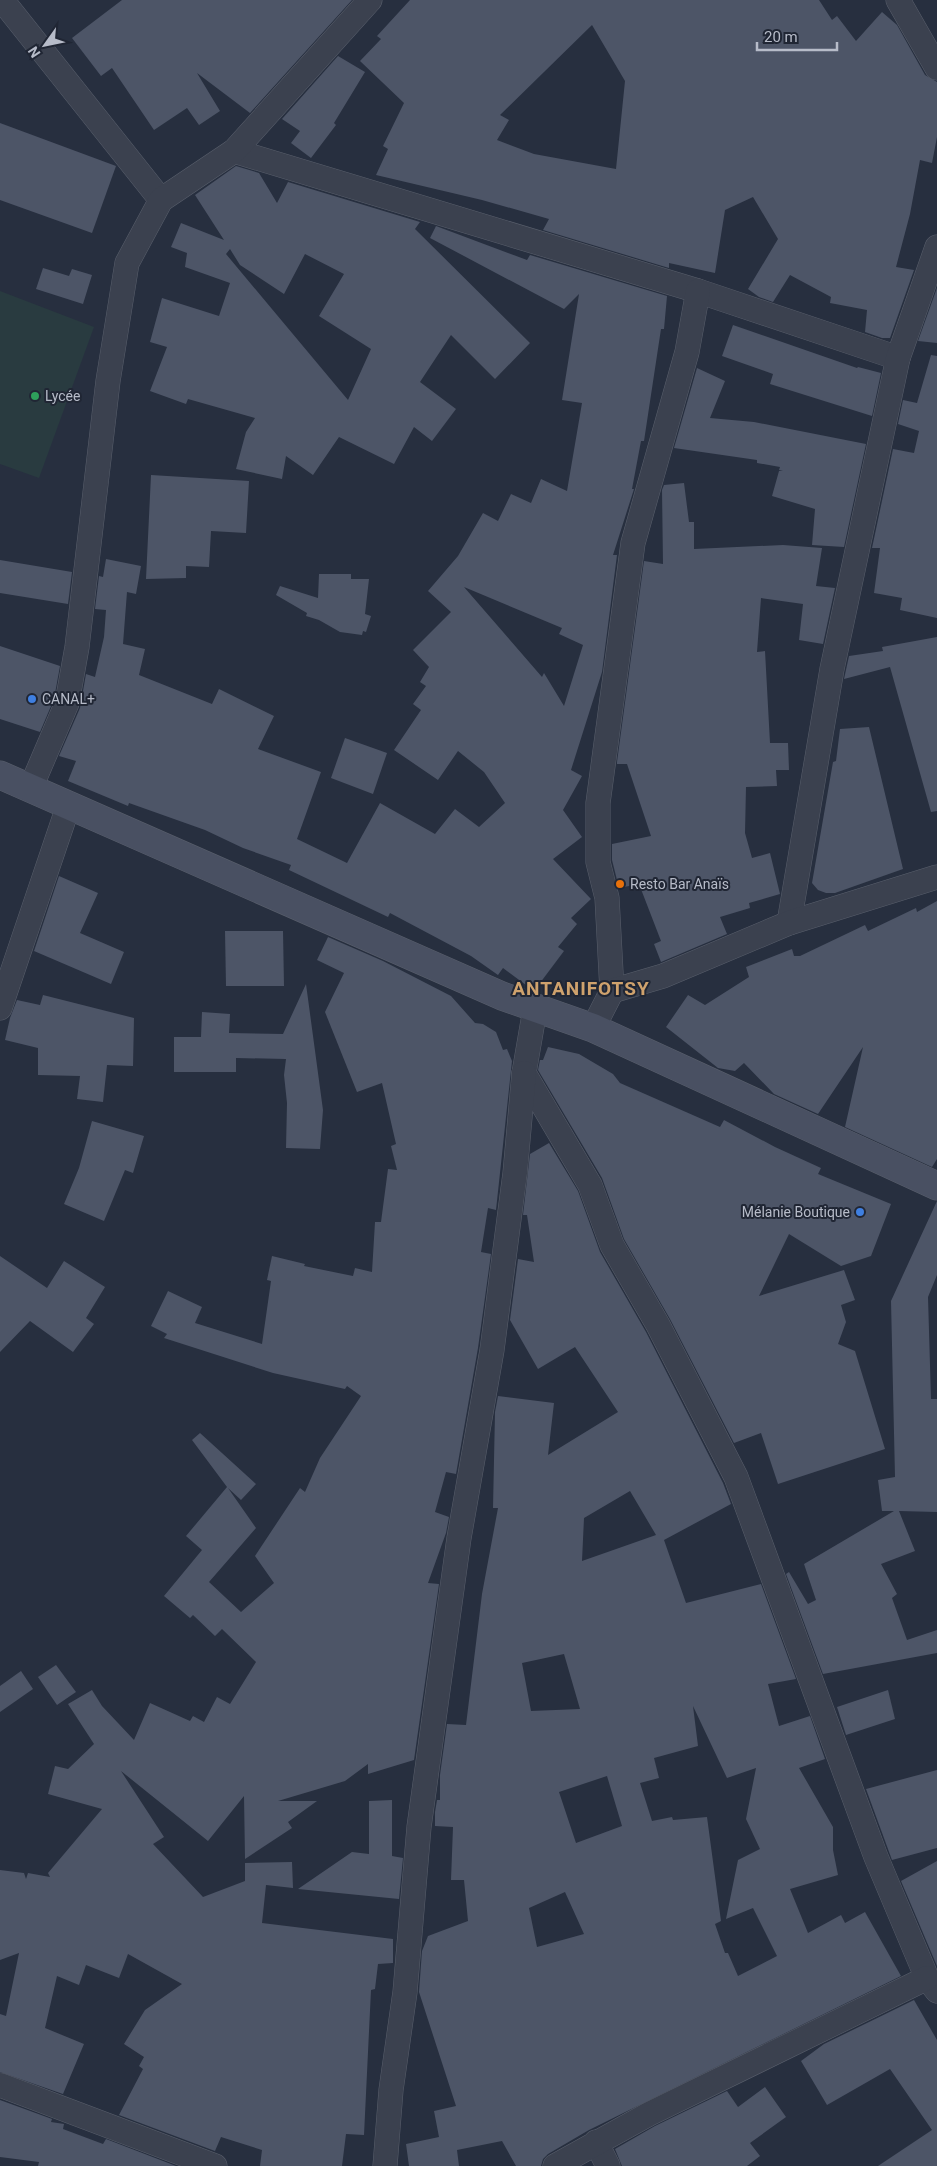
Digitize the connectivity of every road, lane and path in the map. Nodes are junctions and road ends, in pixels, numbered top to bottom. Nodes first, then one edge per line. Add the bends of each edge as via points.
1 (2, 0) edge
2 (370, 0) edge
3 (898, 0) edge
4 (937, 68) edge
5 (234, 151) junction
6 (162, 200) junction
7 (937, 247) edge
8 (698, 291) junction
9 (898, 358) junction
10 (0, 775) edge
11 (31, 787) junction
12 (69, 804) junction
13 (937, 877) edge
14 (789, 923) junction
15 (612, 991) junction
16 (0, 1008) edge
17 (535, 1009) junction
18 (593, 1028) junction
19 (524, 1073) junction
20 (937, 1186) edge
21 (932, 1984) edge
22 (0, 2085) edge
23 (596, 2142) junction
24 (215, 2166) edge
25 (385, 2166) edge
26 (555, 2166) edge
27 (608, 2166) edge

1 - 6 street
2 - 5 street
3 - 4 street
5 - 6 street
5 - 8 street
6 - 11 street via 127,263 108,382 77,647 67,703
7 - 9 street
8 - 9 street
8 - 15 street via 687,352 633,543 598,803 598,862 607,898
9 - 14 street via 832,669
10 - 11 main road
11 - 12 main road
12 - 16 street
12 - 17 main road
13 - 14 street
14 - 15 street via 663,976
15 - 18 street
17 - 18 main road
17 - 19 street
18 - 20 main road
19 - 21 street via 590,1185 612,1245 658,1325 736,1477 876,1857
19 - 25 street via 494,1340 459,1538 419,1827 406,1992
21 - 23 street
22 - 24 street
23 - 26 street
23 - 27 street

